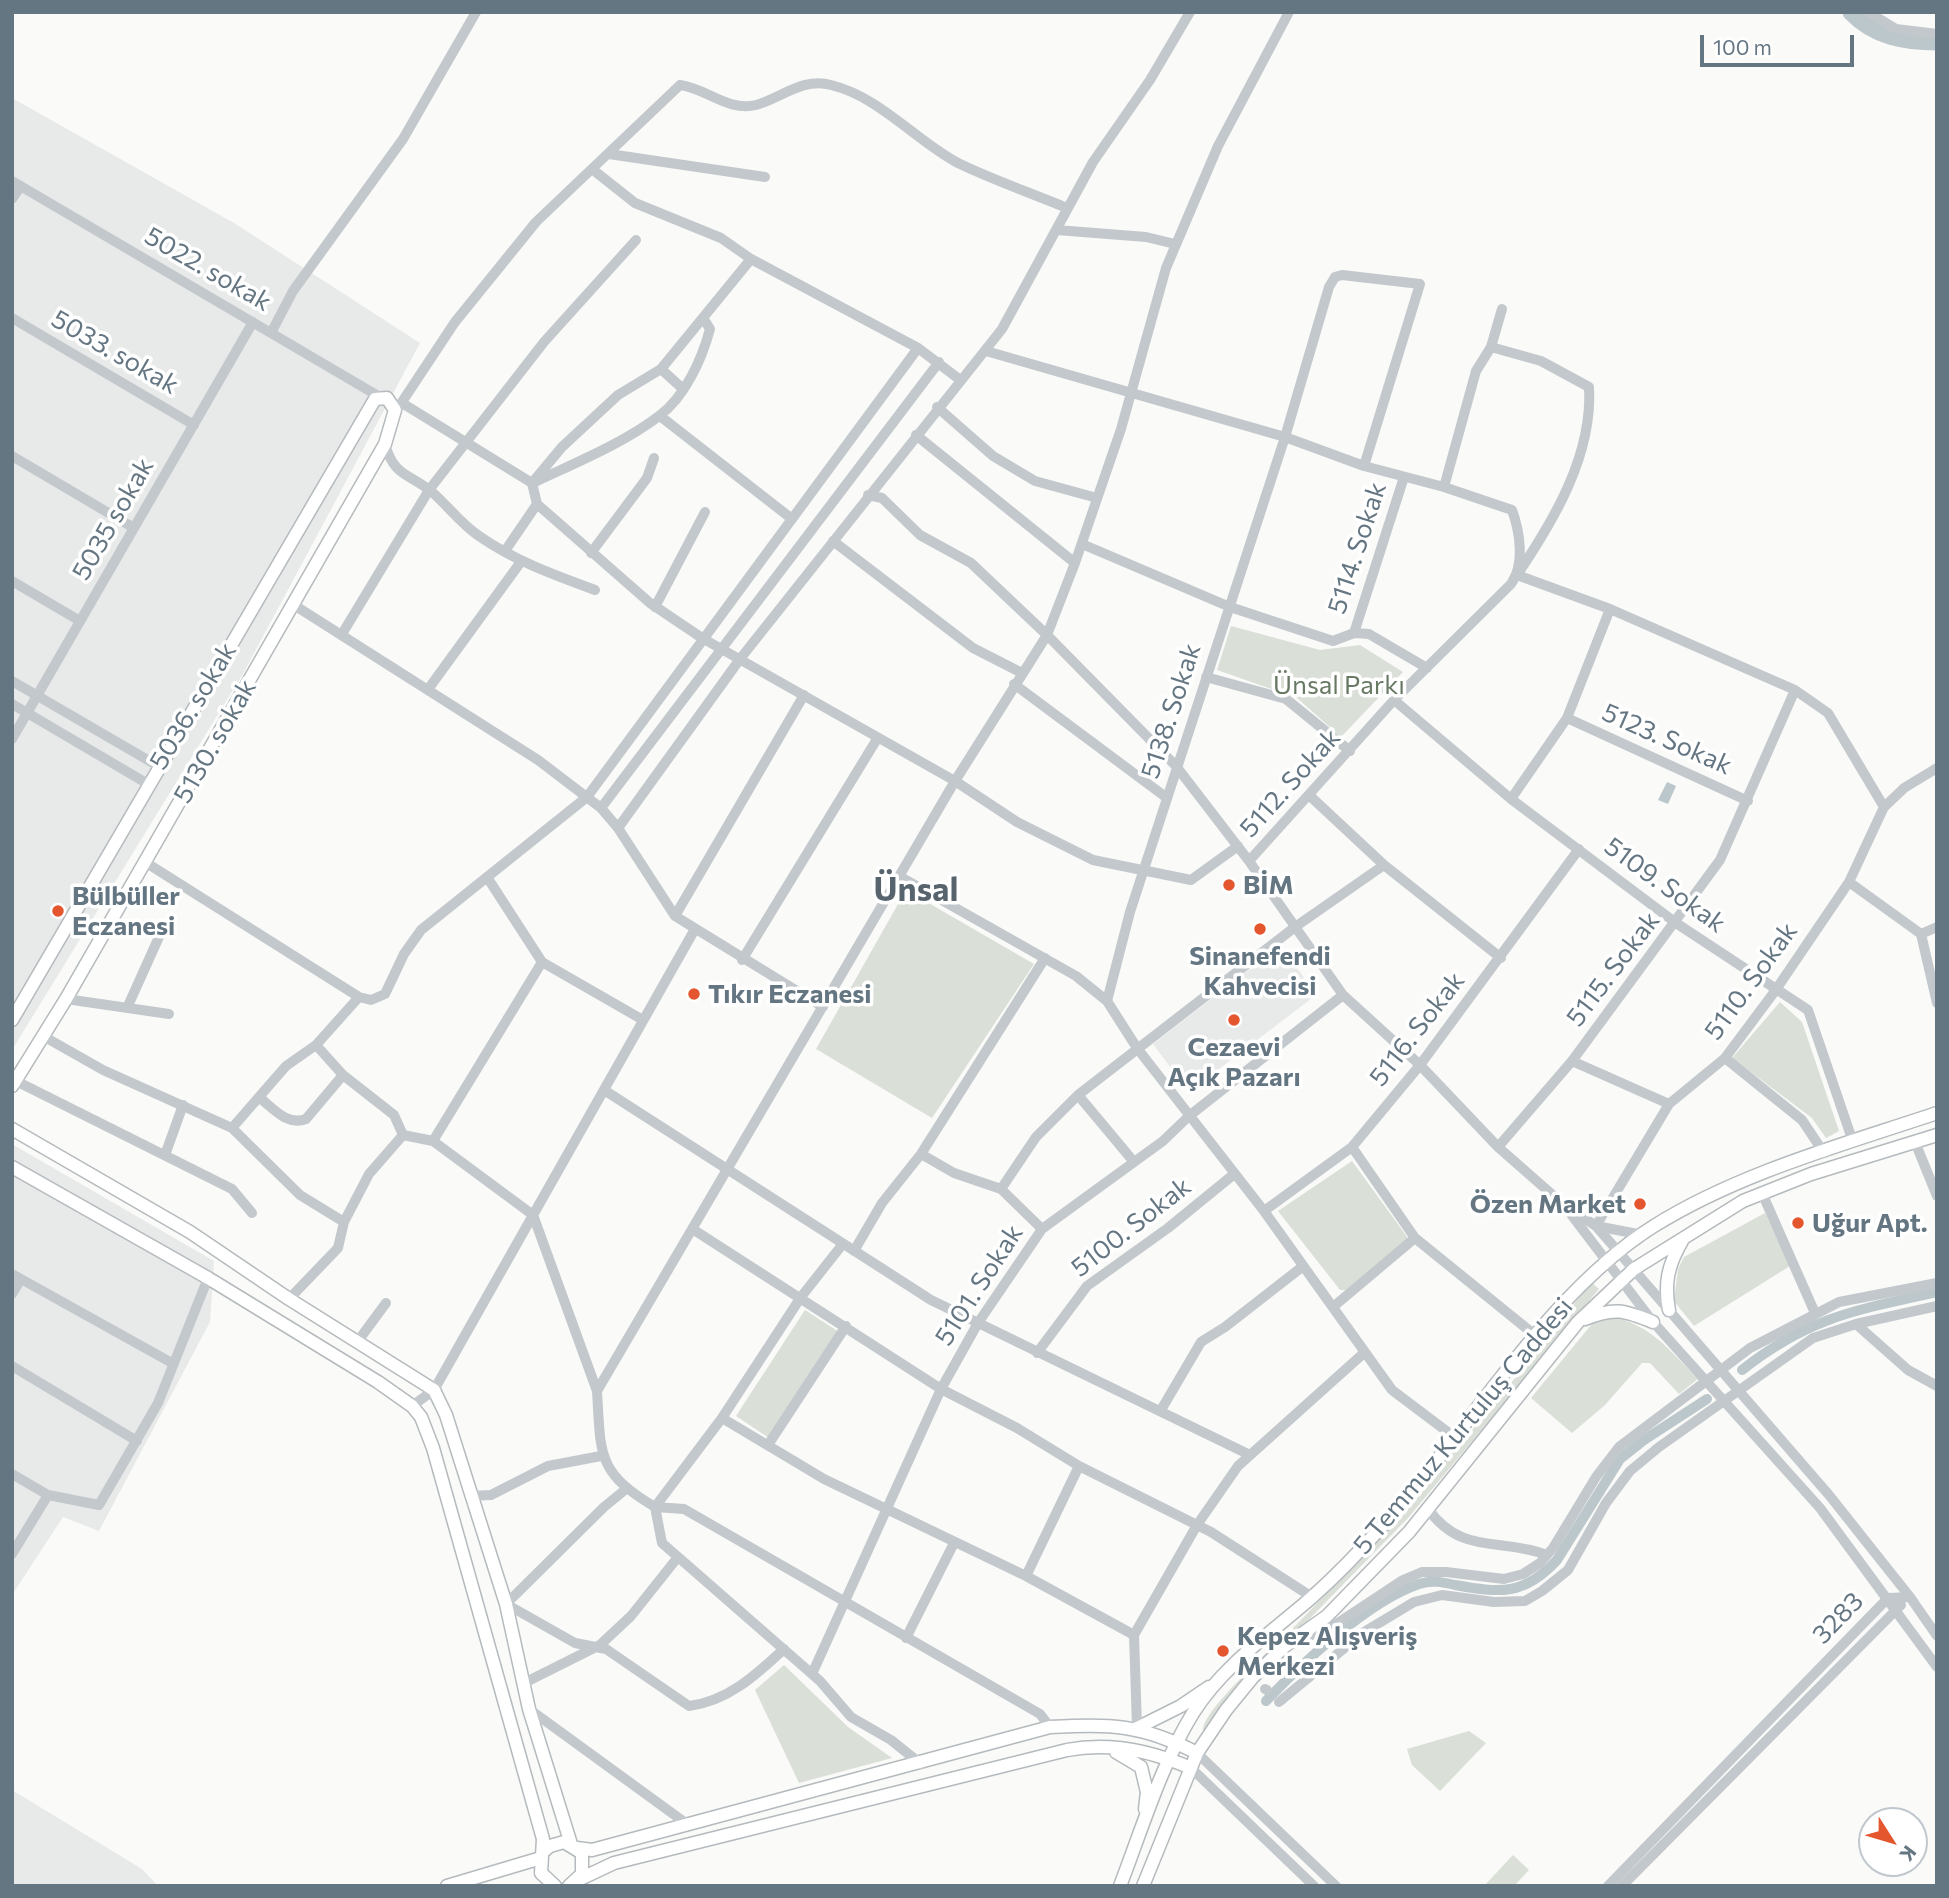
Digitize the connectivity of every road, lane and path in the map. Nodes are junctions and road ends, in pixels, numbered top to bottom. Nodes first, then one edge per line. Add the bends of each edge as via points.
1 (476, 12) edge
2 (1190, 12) edge
3 (1289, 12) edge
4 (1868, 12) edge
5 (1937, 34) edge
6 (608, 154) junction
7 (592, 169) junction
8 (765, 177) dead end
9 (16, 183) edge
10 (12, 199) edge
11 (1067, 208) junction
12 (1057, 230) junction
13 (636, 240) dead end
14 (1175, 244) junction
15 (751, 260) junction
16 (1502, 309) dead end
17 (12, 318) edge
18 (703, 318) junction
19 (253, 322) junction
20 (271, 333) junction
21 (1491, 347) junction
22 (918, 348) junction
23 (986, 351) junction
24 (939, 362) junction
25 (661, 369) junction
26 (960, 379) junction
27 (683, 389) junction
28 (1131, 391) junction
29 (380, 397) junction
30 (937, 407) junction
31 (398, 408) junction
32 (660, 416) junction
33 (194, 425) junction
34 (916, 435) junction
35 (1285, 437) junction
36 (467, 442) junction
37 (385, 444) junction
38 (12, 456) edge
39 (654, 458) dead end
40 (1364, 466) junction
41 (1404, 477) junction
42 (533, 483) junction
43 (1444, 487) junction
44 (429, 490) junction
45 (868, 495) junction
46 (1097, 498) junction
47 (537, 504) junction
48 (705, 512) dead end
49 (792, 519) junction
50 (134, 528) junction
51 (833, 541) junction
52 (1082, 544) junction
53 (505, 551) junction
54 (591, 553) junction
55 (520, 563) junction
56 (1075, 563) junction
57 (1514, 580) junction
58 (12, 581) edge
59 (595, 590) dead end
60 (294, 605) junction
61 (655, 607) junction
62 (1230, 607) junction
63 (1610, 609) junction
64 (80, 621) junction
65 (1354, 633) junction
66 (342, 634) junction
67 (1047, 635) junction
68 (704, 639) junction
69 (723, 649) junction
70 (740, 659) junction
71 (1427, 668) junction
72 (1021, 673) junction
73 (1206, 677) junction
74 (12, 681) edge
75 (1014, 684) junction
76 (429, 688) junction
77 (1795, 690) junction
78 (37, 695) junction
79 (803, 695) junction
80 (1394, 700) junction
81 (12, 704) edge
82 (27, 713) junction
83 (1567, 719) junction
84 (12, 739) edge
85 (877, 739) junction
86 (1350, 751) junction
87 (158, 766) junction
88 (1176, 766) junction
89 (1937, 768) edge
90 (955, 781) junction
91 (148, 784) junction
92 (1310, 796) junction
93 (587, 797) junction
94 (1167, 798) junction
95 (1511, 799) junction
96 (1748, 801) junction
97 (1884, 807) junction
98 (601, 808) junction
99 (618, 828) junction
100 (1238, 846) junction
101 (1579, 849) junction
102 (145, 862) junction
103 (1250, 862) junction
104 (1384, 865) junction
105 (1145, 872) junction
106 (900, 876) junction
107 (488, 877) junction
108 (1849, 881) junction
109 (676, 916) junction
110 (1676, 923) junction
111 (1295, 927) junction
112 (1937, 927) edge
113 (695, 929) junction
114 (1921, 934) junction
115 (159, 937) dead end
116 (1045, 958) junction
117 (1500, 958) junction
118 (742, 960) junction
119 (542, 962) junction
120 (1775, 991) junction
121 (1343, 995) junction
122 (359, 997) junction
123 (66, 999) junction
124 (1107, 1001) junction
125 (1937, 1003) edge
126 (823, 1007) junction
127 (127, 1008) junction
128 (170, 1014) dead end
129 (12, 1020) edge
130 (643, 1020) junction
131 (43, 1036) junction
132 (316, 1045) junction
133 (1137, 1048) junction
134 (1725, 1058) junction
135 (1572, 1060) junction
136 (1420, 1065) junction
137 (343, 1074) junction
138 (14, 1084) edge
139 (604, 1090) junction
140 (1078, 1095) junction
141 (260, 1098) junction
142 (1669, 1104) junction
143 (183, 1105) junction
144 (1937, 1114) edge
145 (1189, 1116) junction
146 (232, 1128) junction
147 (12, 1129) edge
148 (402, 1135) junction
149 (1937, 1135) edge
150 (433, 1141) junction
151 (1853, 1142) junction
152 (1915, 1142) junction
153 (1352, 1147) junction
154 (1498, 1147) junction
155 (1824, 1153) junction
156 (921, 1154) junction
157 (165, 1155) junction
158 (1134, 1162) junction
159 (12, 1167) edge
160 (726, 1171) junction
161 (1233, 1175) junction
162 (1001, 1189) junction
163 (1762, 1193) junction
164 (1937, 1196) edge
165 (1564, 1205) junction
166 (1264, 1211) junction
167 (252, 1213) dead end
168 (533, 1215) junction
169 (344, 1222) junction
170 (1597, 1223) junction
171 (1042, 1229) junction
172 (694, 1230) junction
173 (1643, 1235) junction
174 (1685, 1237) junction
175 (1415, 1238) junction
176 (842, 1245) junction
177 (854, 1251) junction
178 (1619, 1251) junction
179 (1605, 1263) junction
180 (1302, 1267) junction
181 (1634, 1269) junction
182 (17, 1276) edge
183 (208, 1278) junction
184 (1620, 1282) junction
185 (1937, 1283) edge
186 (12, 1294) edge
187 (801, 1297) junction
188 (289, 1299) junction
189 (386, 1303) dead end
190 (1937, 1306) edge
191 (1333, 1307) junction
192 (1669, 1310) junction
193 (1815, 1313) junction
194 (1578, 1322) junction
195 (1653, 1322) junction
196 (978, 1323) junction
197 (1856, 1324) junction
198 (846, 1326) junction
199 (1536, 1336) junction
200 (358, 1341) junction
201 (1365, 1352) junction
202 (1037, 1353) junction
203 (172, 1363) junction
204 (12, 1366) edge
205 (1722, 1371) junction
206 (1709, 1381) junction
207 (1937, 1386) edge
208 (941, 1389) junction
209 (434, 1390) junction
210 (597, 1391) junction
211 (1739, 1391) junction
212 (1726, 1400) junction
213 (412, 1406) junction
214 (1161, 1410) junction
215 (722, 1418) junction
216 (1457, 1439) junction
217 (137, 1441) junction
218 (768, 1445) junction
219 (1250, 1455) junction
220 (601, 1456) junction
221 (1079, 1466) junction
222 (12, 1474) edge
223 (626, 1489) junction
224 (48, 1495) junction
225 (470, 1496) junction
226 (655, 1507) junction
227 (885, 1509) junction
228 (1428, 1509) junction
229 (1198, 1525) junction
230 (954, 1543) junction
231 (12, 1554) edge
232 (1547, 1555) junction
233 (678, 1557) junction
234 (1026, 1576) junction
235 (1312, 1597) junction
236 (1910, 1597) junction
237 (1888, 1598) junction
238 (847, 1601) junction
239 (506, 1604) junction
240 (1896, 1610) junction
241 (1134, 1635) junction
242 (1937, 1636) edge
243 (906, 1638) junction
244 (1285, 1646) junction
245 (594, 1647) junction
246 (784, 1649) junction
247 (1937, 1667) edge
248 (812, 1674) junction
249 (1226, 1674) junction
250 (524, 1683) junction
251 (1279, 1702) dead end
252 (530, 1709) junction
253 (1050, 1727) junction
254 (1137, 1728) junction
255 (1178, 1743) junction
256 (1106, 1747) junction
257 (1197, 1753) junction
258 (1171, 1759) junction
259 (921, 1764) junction
260 (1191, 1768) junction
261 (687, 1824) junction
262 (1143, 1826) junction
263 (574, 1846) junction
264 (542, 1854) junction
265 (573, 1884) edge
266 (553, 1885) edge
267 (447, 1886) edge
268 (535, 1886) edge
269 (1120, 1886) edge
270 (1143, 1886) edge
271 (1314, 1886) edge
272 (1336, 1886) edge
273 (1608, 1886) edge
274 (1622, 1886) edge

1 - 20 street via 403,139 293,291
2 - 11 street
3 - 14 street via 1218,146
4 - 5 street via 1896,29
6 - 7 street
6 - 8 street
6 - 11 street via 680,85 693,86 731,104 754,106 815,82 845,90 895,117 957,162
7 - 15 street via 635,203 721,238
7 - 31 street via 536,222 455,322
9 - 10 street
9 - 19 street, 5022. sokak
11 - 12 street
12 - 14 street via 1146,237
12 - 23 street
13 - 36 street via 544,342
14 - 28 street
15 - 18 street
15 - 22 street
16 - 21 street
17 - 33 street, 5033. sokak
18 - 25 street
18 - 27 street via 710,329 705,349
19 - 20 street, 5022. sokak
19 - 33 street, 5035 sokak
20 - 29 street, 5022. sokak
21 - 43 street via 1476,371
21 - 57 street, 5112. Sokak via 1541,361 1589,387 1586,439 1565,494
22 - 24 street
22 - 49 street
23 - 26 street
23 - 28 street
24 - 26 street
24 - 69 street
25 - 27 street
25 - 42 street via 618,395 562,447
26 - 30 street
27 - 32 street
28 - 35 street
28 - 46 street
29 - 31 main road
29 - 87 main road, 5036. sokak
30 - 34 street
30 - 46 street via 993,456 1035,481
31 - 36 street
31 - 37 main road, 5130. sokak
32 - 42 street
32 - 49 street
33 - 50 street, 5035 sokak
34 - 45 street
34 - 56 street
35 - 40 street
35 - 40 street, 5138. Sokak via 1335,277 1420,284
35 - 62 street, 5138. Sokak
36 - 42 street
36 - 44 street
37 - 44 street via 401,475
37 - 60 main road, 5130. sokak
38 - 50 street
39 - 54 street via 647,478
40 - 41 street
41 - 43 street
41 - 65 street, 5114. Sokak
42 - 47 street
43 - 57 street via 1511,510 1519,530
44 - 53 street via 477,535
44 - 66 street
45 - 51 street
45 - 67 street via 882,498 920,535 971,563
46 - 52 street
47 - 53 street
47 - 54 street
48 - 61 street
49 - 68 street
50 - 64 street, 5035 sokak
51 - 70 street
51 - 72 street via 972,648
52 - 56 street
52 - 62 street
53 - 55 street
54 - 61 street
55 - 59 street
55 - 76 street
56 - 67 street
57 - 63 street
57 - 71 street, 5112. Sokak
58 - 64 street
60 - 66 street
60 - 102 main road, 5130. sokak
61 - 68 street
62 - 65 street via 1332,641
62 - 73 street, 5138. Sokak
63 - 77 street
63 - 83 street
64 - 78 street, 5035 sokak
65 - 71 street via 1369,634
66 - 76 street
67 - 72 street
67 - 88 street
68 - 69 street
68 - 93 street
69 - 70 street
69 - 98 street
70 - 79 street
70 - 99 street
71 - 80 street, 5112. Sokak
72 - 75 street
73 - 86 street via 1286,699
73 - 88 street, 5138. Sokak
74 - 78 street
75 - 90 street
75 - 94 street
76 - 93 street
77 - 96 street, 5115. Sokak
77 - 97 street via 1828,713
78 - 82 street, 5035 sokak
78 - 87 street
79 - 85 street
79 - 109 street
80 - 86 street, 5112. Sokak
80 - 95 street, 5109. Sokak
81 - 82 street
82 - 84 street, 5035 sokak
82 - 91 street
83 - 95 street
83 - 96 street, 5123. Sokak
85 - 90 street
85 - 118 street
86 - 92 street, 5112. Sokak
87 - 91 main road, 5036. sokak
88 - 94 street, 5138. Sokak
88 - 100 street
89 - 97 street, 5110. Sokak
90 - 105 street via 1017,822 1093,860
90 - 106 street
91 - 129 main road, 5036. sokak
92 - 103 street, 5112. Sokak
92 - 104 street
93 - 98 street
93 - 107 street
94 - 105 street, 5138. Sokak
95 - 101 street, 5109. Sokak
96 - 110 street, 5115. Sokak via 1720,860
97 - 108 street, 5110. Sokak
98 - 99 street
99 - 109 street
100 - 103 street
100 - 105 street via 1191,880
101 - 110 street, 5109. Sokak
101 - 117 street, 5116. Sokak
102 - 122 street
102 - 123 main road, 5130. sokak
103 - 111 street
104 - 111 street
104 - 117 street
105 - 124 street, 5138. Sokak
106 - 116 street
106 - 126 street
107 - 119 street
107 - 122 street via 421,930 385,994 371,1000
108 - 114 street
108 - 120 street, 5110. Sokak
109 - 113 street
110 - 120 street, 5109. Sokak
110 - 135 street, 5115. Sokak
111 - 121 street
111 - 133 street
112 - 114 street
113 - 118 street
113 - 130 street
114 - 125 street
115 - 127 street
116 - 124 street via 1076,975
116 - 156 street
117 - 136 street, 5116. Sokak
118 - 126 street
119 - 130 street
119 - 150 street
120 - 134 street, 5110. Sokak
120 - 151 street, 5109. Sokak via 1808,1010
121 - 136 street
121 - 145 street, 5101. Sokak
122 - 132 street
123 - 127 street
123 - 131 main road, 5130. sokak
124 - 133 street
126 - 160 street
127 - 128 street
130 - 139 street
131 - 138 main road, 5130. sokak
131 - 143 street via 103,1070
132 - 137 street
132 - 141 street via 286,1066
133 - 140 street
133 - 145 street
134 - 142 street, 5110. Sokak
134 - 155 street via 1802,1120
135 - 142 street
135 - 154 street, 5115. Sokak
136 - 153 street, 5116. Sokak
136 - 154 street
137 - 141 street via 306,1119 297,1122
137 - 148 street via 394,1115
138 - 157 street
139 - 160 street
139 - 168 street
140 - 158 street
140 - 162 street via 1036,1137
141 - 146 street
142 - 170 street, 5110. Sokak
143 - 146 street
143 - 157 street
144 - 151 main road, 5 Temmuz Kurtuluş Caddesi
145 - 158 street, 5101. Sokak
145 - 161 street
146 - 169 street via 300,1195
147 - 188 main road via 190,1232
148 - 150 street
148 - 169 street via 369,1174
149 - 152 main road, 5 Temmuz Kurtuluş Caddesi
150 - 168 street
151 - 155 main road, 5 Temmuz Kurtuluş Caddesi
152 - 163 main road, 5 Temmuz Kurtuluş Caddesi
152 - 164 street
153 - 166 street, 5116. Sokak
153 - 175 street
154 - 165 street
155 - 173 main road, 5 Temmuz Kurtuluş Caddesi via 1751,1179
156 - 162 street via 954,1173
156 - 177 street via 882,1203
157 - 167 street via 232,1189
158 - 171 street, 5101. Sokak
159 - 183 main road
160 - 172 street
160 - 176 street
161 - 166 street
161 - 202 street, 5100. Sokak via 1087,1286
162 - 171 street
163 - 174 main road, 5 Temmuz Kurtuluş Caddesi
163 - 193 street
165 - 170 street
165 - 179 street
166 - 180 street
168 - 209 street
168 - 210 street
169 - 188 street via 338,1248
170 - 173 street
170 - 178 street
171 - 196 street, 5101. Sokak
172 - 187 street
172 - 210 street
173 - 178 main road, 5 Temmuz Kurtuluş Caddesi
174 - 181 main road, 5 Temmuz Kurtuluş Caddesi
174 - 192 main road via 1668,1270
175 - 191 street
175 - 199 street
176 - 177 street
176 - 187 street
177 - 196 street via 931,1300
178 - 179 main road, 5 Temmuz Kurtuluş Caddesi
178 - 181 street
179 - 184 street
179 - 199 main road, 5 Temmuz Kurtuluş Caddesi
180 - 191 street
180 - 214 street via 1201,1342
181 - 184 main road, 5 Temmuz Kurtuluş Caddesi
181 - 192 street
182 - 186 street
182 - 203 street
183 - 203 street
183 - 213 main road
184 - 194 main road, 5 Temmuz Kurtuluş Caddesi
184 - 195 street
185 - 193 street via 1839,1302
187 - 198 street
187 - 215 street
188 - 200 main road
189 - 200 street
190 - 197 street
191 - 201 street
192 - 205 street
193 - 205 street via 1750,1349
194 - 195 main road via 1608,1310 1628,1311
194 - 228 main road, 5 Temmuz Kurtuluş Caddesi
195 - 206 street
196 - 202 street
196 - 208 street, 5101. Sokak
197 - 207 street via 1908,1370
197 - 211 street via 1812,1338
198 - 208 street
198 - 218 street
199 - 216 main road, 5 Temmuz Kurtuluş Caddesi
200 - 209 main road
201 - 216 street via 1392,1390
201 - 219 street
202 - 214 street
203 - 217 street via 158,1403
204 - 217 street
205 - 206 street
205 - 211 street
206 - 212 street
206 - 232 street via 1619,1447
208 - 221 street
208 - 227 street, 5101. Sokak
209 - 213 street
209 - 225 main road
210 - 220 street
211 - 212 street
211 - 236 street
212 - 237 street via 1820,1508
212 - 251 street via 1630,1471 1568,1570 1542,1591 1525,1601 1442,1595 1414,1602 1364,1632
213 - 264 main road via 433,1448
214 - 219 street
215 - 218 street
215 - 226 street
216 - 235 main road, 5 Temmuz Kurtuluş Caddesi via 1384,1525
217 - 224 street via 99,1505
218 - 227 street
219 - 229 street
220 - 223 street
220 - 225 street via 548,1466 491,1495
221 - 229 street
221 - 234 street
222 - 224 street
223 - 226 street
223 - 239 street
224 - 231 street
225 - 239 main road
226 - 233 street via 662,1543
226 - 238 street via 684,1508
227 - 230 street
227 - 238 street, 5101. Sokak
228 - 232 street via 1440,1525 1464,1540
228 - 244 main road, 5 Temmuz Kurtuluş Caddesi via 1327,1616
229 - 235 street
229 - 241 street
230 - 234 street
230 - 243 street
232 - 244 street via 1523,1574 1504,1579 1422,1572 1402,1580 1335,1625
233 - 245 street via 631,1616
233 - 246 street
234 - 241 street
235 - 249 main road, 5 Temmuz Kurtuluş Caddesi
236 - 237 street, 3283
236 - 240 street, 3283
236 - 242 street
237 - 240 street
237 - 273 street, 3283
238 - 243 street
238 - 248 street, 5101. Sokak
239 - 245 street via 575,1643
239 - 250 main road
240 - 247 street
240 - 274 street, 3283
241 - 254 street
243 - 253 street via 1040,1714
244 - 257 main road, 5 Temmuz Kurtuluş Caddesi via 1253,1677
245 - 246 street via 606,1649 689,1706 707,1703 747,1682
245 - 250 street
246 - 248 street
248 - 259 street via 851,1717
249 - 254 main road via 1181,1706
249 - 255 main road, 5 Temmuz Kurtuluş Caddesi via 1194,1712
250 - 252 main road
252 - 261 street
252 - 263 main road
253 - 254 main road
253 - 259 main road
254 - 255 main road
255 - 257 main road
255 - 258 main road, 5 Temmuz Kurtuluş Caddesi
256 - 258 main road
256 - 262 main road via 1141,1767 1147,1792
256 - 265 main road via 1067,1750 614,1863
257 - 260 main road, 5 Temmuz Kurtuluş Caddesi
257 - 272 street
258 - 260 main road
258 - 262 main road, 5 Temmuz Kurtuluş Caddesi
259 - 261 main road
260 - 270 main road, 5 Temmuz Kurtuluş Caddesi
260 - 271 street
261 - 263 main road via 592,1850
262 - 269 main road, 5 Temmuz Kurtuluş Caddesi
263 - 264 main road via 557,1843
263 - 265 main road via 584,1860
264 - 266 main road via 541,1873
264 - 267 main road
266 - 268 main road

